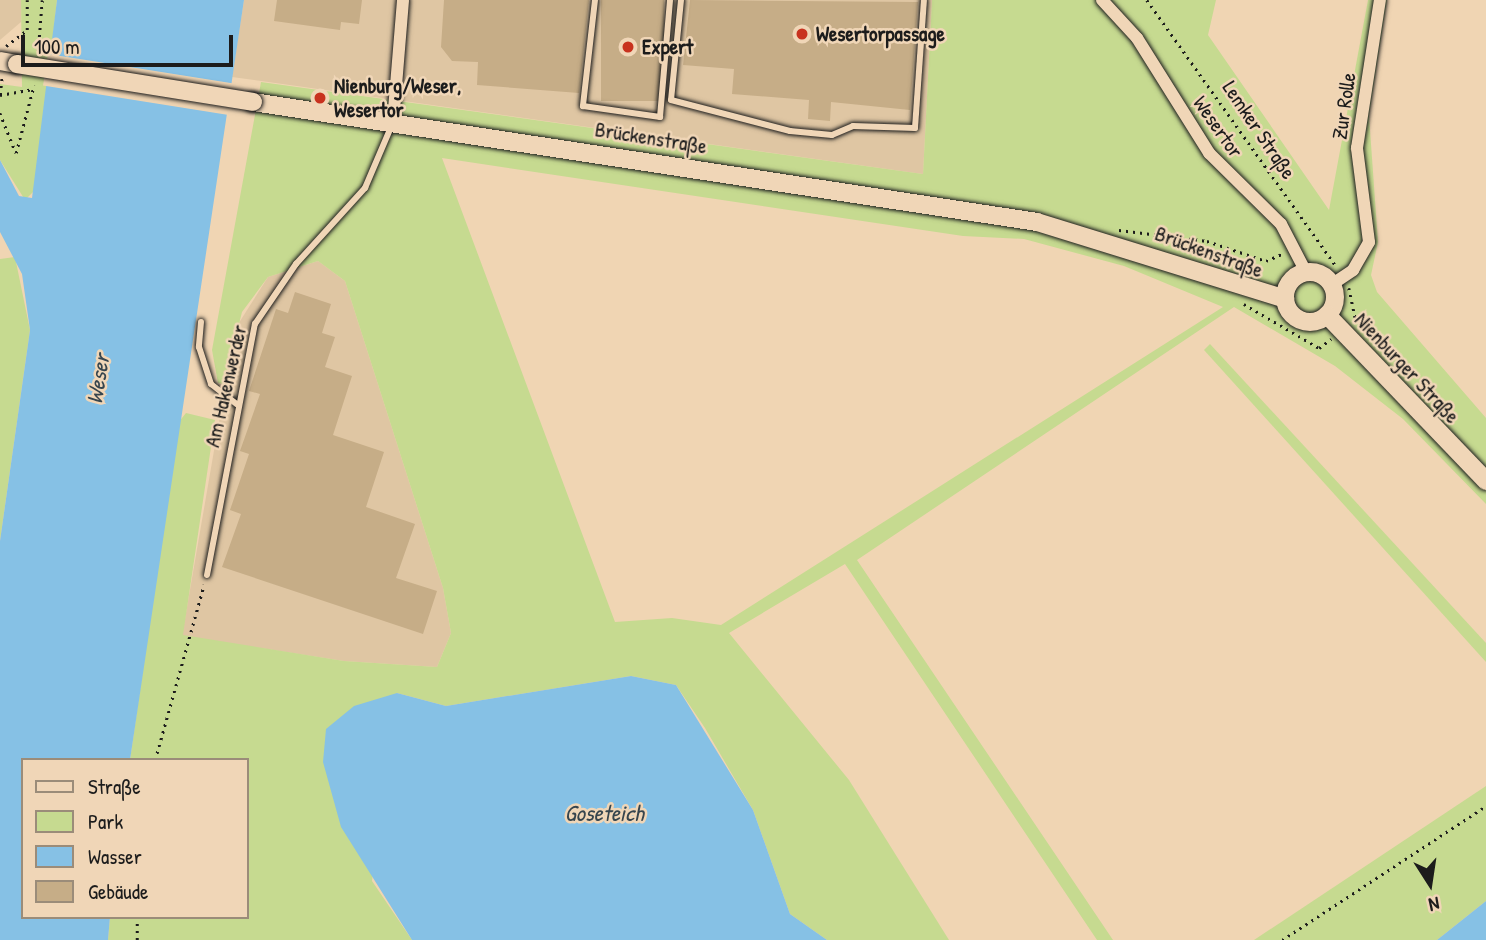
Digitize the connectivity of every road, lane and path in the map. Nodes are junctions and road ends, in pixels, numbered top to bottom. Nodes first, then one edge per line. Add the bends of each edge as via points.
1 (27, 0) edge
2 (42, 0) edge
3 (403, 0) edge
4 (595, 0) edge
5 (670, 0) edge
6 (681, 0) edge
7 (923, 0) edge
8 (1102, 0) edge
9 (1147, 0) edge
10 (1380, 0) edge
11 (38, 51) dead end
12 (6, 62) edge
13 (0, 95) edge
14 (0, 113) edge
15 (393, 122) junction
16 (1100, 239) junction
17 (1314, 241) junction
18 (1296, 248) junction
19 (1306, 272) junction
20 (1338, 281) junction
21 (1232, 288) junction
22 (1285, 299) junction
23 (1327, 315) junction
24 (201, 322) dead end
25 (1340, 332) junction
26 (237, 404) junction
27 (1486, 481) edge
28 (207, 575) joint
29 (156, 758) edge
30 (1486, 806) edge
31 (137, 919) edge
32 (137, 940) edge
33 (1282, 940) edge

1 - 12 path via 27,30
2 - 11 path
3 - 15 street
4 - 5 lane via 583,106 660,117
6 - 7 lane via 671,100 790,131 832,135 853,126 915,128
8 - 18 street, Wesertor via 1137,38 1209,153 1281,224
9 - 17 path, Lemker Straße
10 - 20 street, Zur Rolle via 1357,148 1371,227 1362,257
12 - 13 path
12 - 15 street, Brückenstraße, bridge
13 - 14 path via 34,87 16,153
15 - 16 street, Brückenstraße via 973,211
15 - 26 lane, Am Hakenwerder via 365,188 296,264 255,324
16 - 18 path via 1121,229 1207,241 1266,261
16 - 21 street, Brückenstraße
17 - 18 path
17 - 20 path, Lemker Straße
18 - 19 street, Wesertor
19 - 20 street
19 - 22 street via 1288,285
20 - 23 street
20 - 25 path via 1355,320
21 - 22 street, Brückenstraße
21 - 25 path via 1248,308 1319,348
22 - 23 street via 1297,319 1313,322
23 - 25 street, Nienburger Straße
24 - 26 lane via 200,348 211,384
25 - 27 street, Nienburger Straße
26 - 28 lane, Am Hakenwerder
28 - 29 path
30 - 33 path
31 - 32 path

